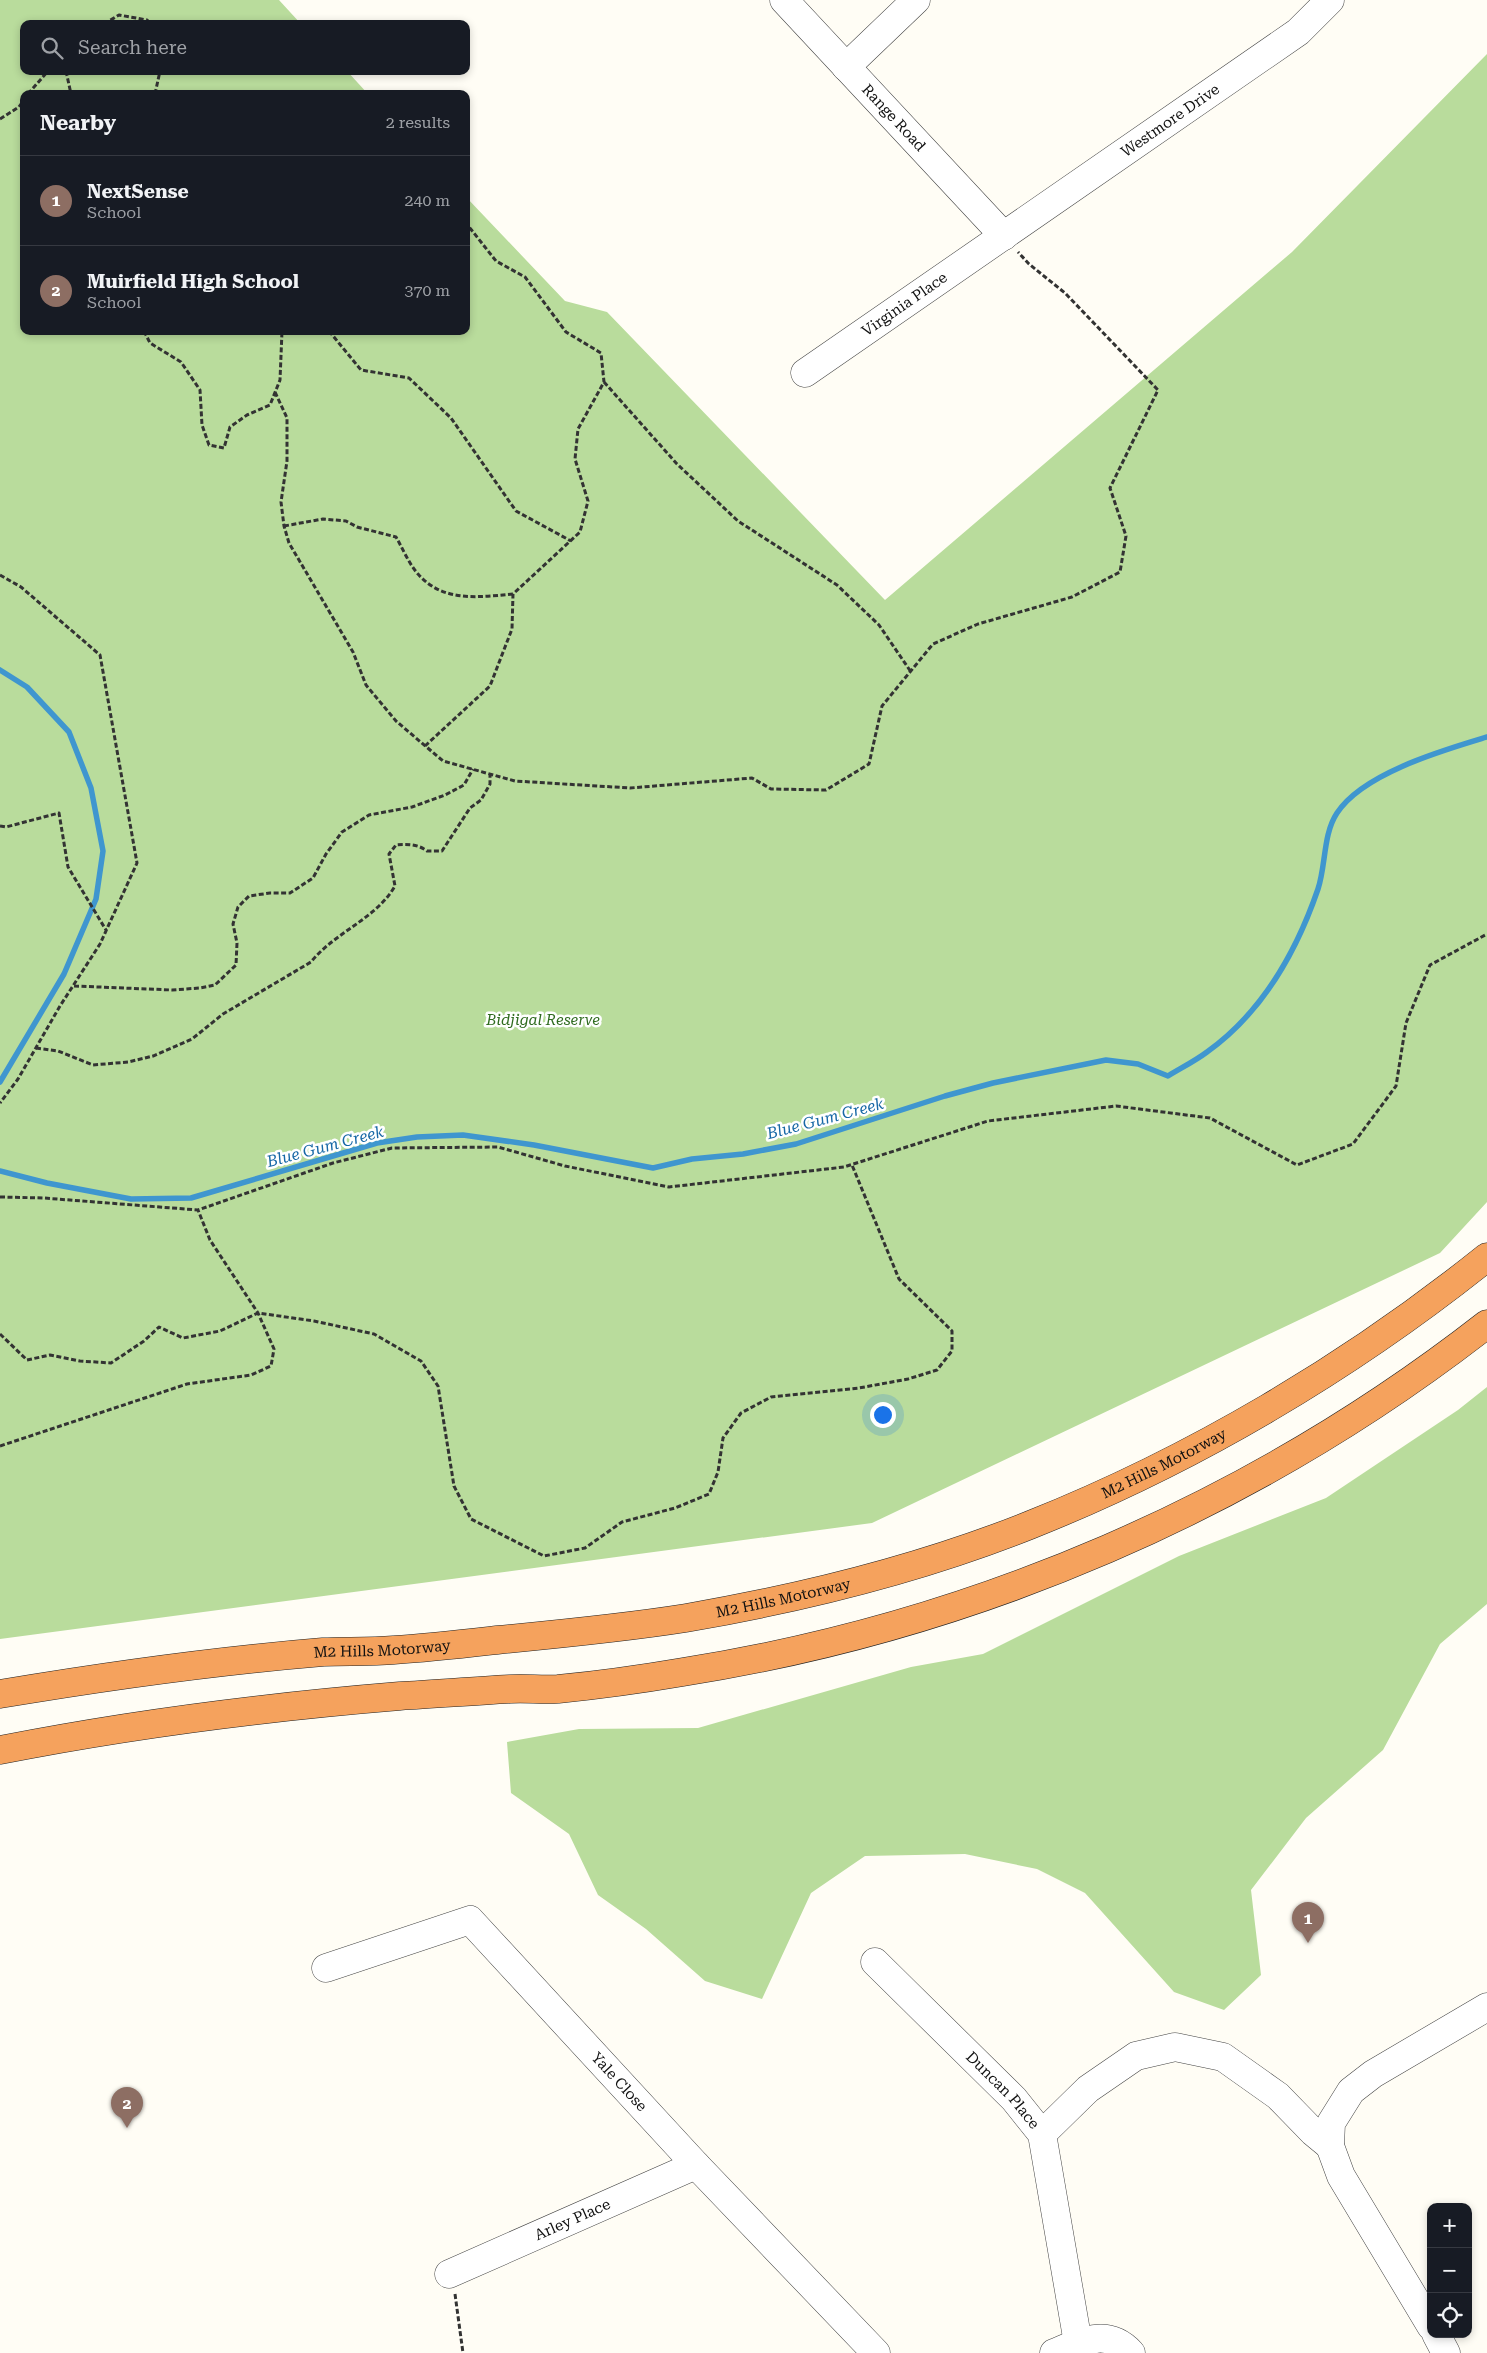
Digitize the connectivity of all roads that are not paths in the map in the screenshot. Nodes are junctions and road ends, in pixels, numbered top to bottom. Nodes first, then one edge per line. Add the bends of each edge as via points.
1 (784, 0) edge
2 (916, 0) edge
3 (1330, 0) edge
4 (846, 67) junction
5 (1004, 236) junction
6 (805, 373) dead end
7 (1487, 1257) edge
8 (1487, 1324) edge
9 (0, 1694) edge
10 (0, 1750) edge
11 (875, 1962) dead end
12 (326, 1968) dead end
13 (1487, 2006) edge
14 (1042, 2134) junction
15 (1330, 2146) junction
16 (696, 2165) junction
17 (449, 2274) road end
18 (1427, 2319) edge
19 (1438, 2338) edge
20 (1066, 2348) edge
21 (876, 2353) edge
22 (1131, 2353) edge
23 (1446, 2353) edge

1 - 4 street, Range Road
2 - 4 street
3 - 5 street, Westmore Drive via 1298,32
4 - 5 street, Range Road
5 - 6 street, Virginia Place
7 - 9 highway, M2 Hills Motorway via 1366,1345 1244,1421 1119,1487 1028,1526 927,1561 787,1599 683,1618 510,1639 394,1650 325,1652 174,1668
8 - 10 highway via 1359,1416 1245,1483 1123,1544 1026,1583 919,1619 811,1648 683,1672 554,1689 396,1697 141,1726
11 - 14 street, Duncan Place via 1014,2099
12 - 16 street, Yale Close via 470,1920
13 - 15 street via 1373,2074 1351,2091 1332,2123
14 - 15 street via 1088,2089 1136,2056 1176,2047 1222,2057 1278,2096
14 - 20 street, Duncan Place
15 - 18 street via 1341,2176
16 - 17 street, Arley Place
16 - 21 street, Yale Close
19 - 23 street
20 - 22 street via 1100,2337 1115,2341

